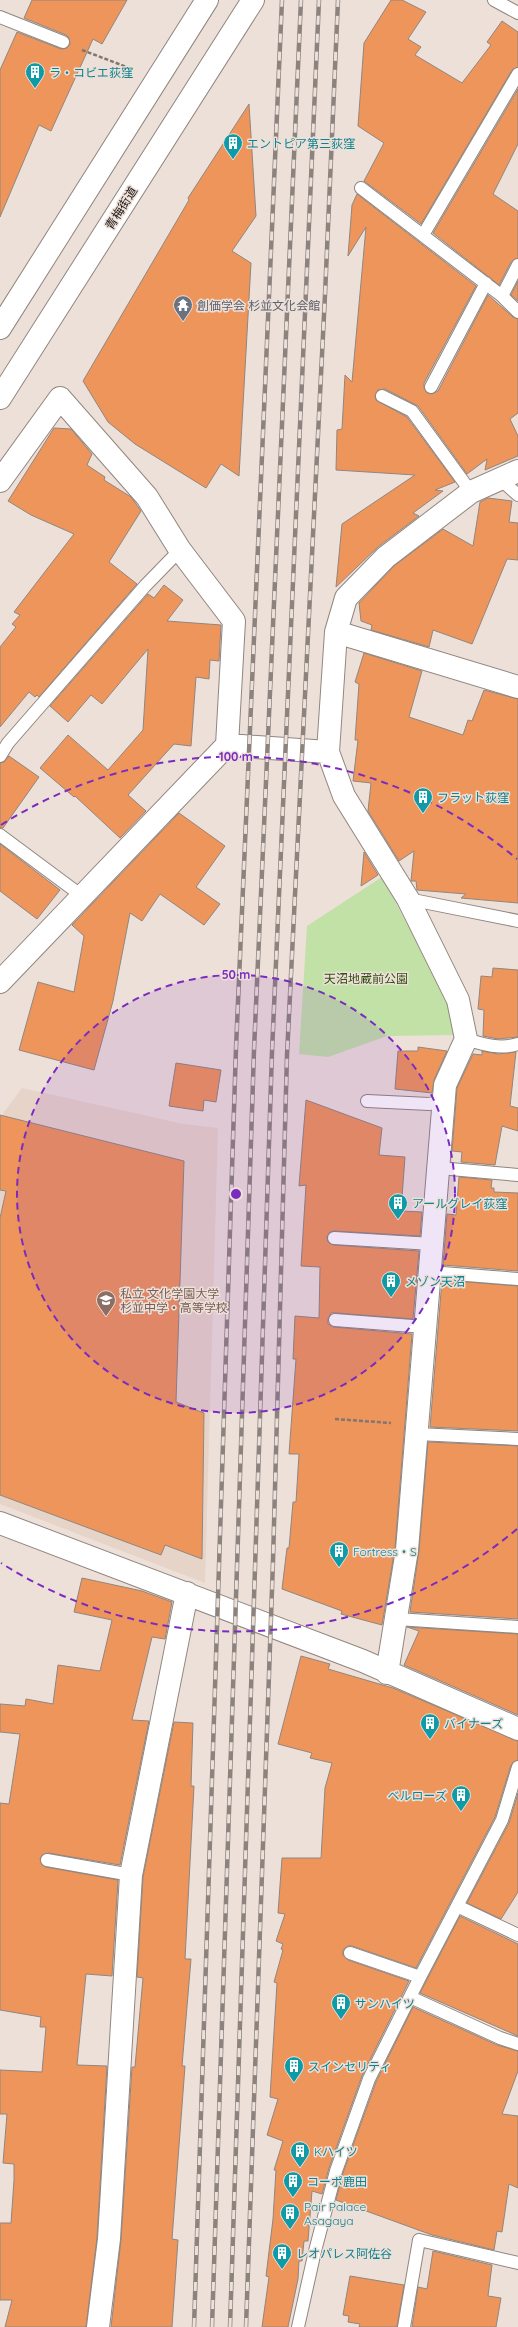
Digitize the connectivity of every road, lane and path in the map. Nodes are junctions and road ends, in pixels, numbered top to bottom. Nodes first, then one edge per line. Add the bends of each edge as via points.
1 (207, 0) edge
2 (253, 0) edge
3 (494, 0) edge
4 (518, 14) edge
5 (0, 17) edge
6 (63, 42) joint
7 (133, 70) dead end
8 (518, 74) edge
9 (361, 188) dead end
10 (422, 235) junction
11 (518, 265) edge
12 (486, 283) junction
13 (502, 296) junction
14 (518, 312) edge
15 (0, 328) edge
16 (431, 387) dead end
17 (382, 396) dead end
18 (0, 398) edge
19 (509, 475) edge
20 (0, 481) edge
21 (471, 492) junction
22 (518, 495) edge
23 (180, 550) junction
24 (336, 632) junction
25 (518, 687) edge
26 (227, 744) junction
27 (328, 752) junction
28 (0, 756) edge
29 (0, 835) edge
30 (82, 896) junction
31 (408, 899) junction
32 (518, 921) edge
33 (0, 982) edge
34 (466, 1039) junction
35 (518, 1044) edge
36 (444, 1100) junction
37 (367, 1101) dead end
38 (439, 1168) junction
39 (518, 1176) edge
40 (334, 1238) dead end
41 (432, 1244) junction
42 (430, 1272) junction
43 (518, 1279) edge
44 (335, 1320) dead end
45 (426, 1327) junction
46 (335, 1420) dead end
47 (417, 1430) junction
48 (518, 1439) edge
49 (0, 1522) edge
50 (188, 1593) junction
51 (397, 1619) junction
52 (518, 1627) edge
53 (387, 1673) junction
54 (518, 1730) edge
55 (518, 1767) edge
56 (47, 1860) dead end
57 (131, 1875) junction
58 (457, 1906) junction
59 (518, 1935) edge
60 (350, 1953) dead end
61 (420, 1977) junction
62 (410, 1996) junction
63 (518, 2044) edge
64 (518, 2263) edge
65 (98, 2327) edge
66 (298, 2327) edge
67 (404, 2327) edge

1 - 15 street
2 - 18 street, 青梅街道
3 - 4 lane
5 - 6 lane
6 - 7 path
8 - 10 lane
9 - 10 lane
10 - 12 lane
11 - 13 lane
12 - 13 lane
12 - 16 lane
13 - 14 lane
17 - 21 lane via 412,411
19 - 21 street
19 - 22 lane
20 - 23 street via 60,398 147,497
21 - 24 street via 386,557 346,598
23 - 26 street via 234,621
23 - 28 lane via 145,586 28,720
24 - 25 street
24 - 27 street
26 - 27 street
26 - 30 street
27 - 31 street via 344,796
29 - 30 lane
30 - 33 street
31 - 32 lane
31 - 34 street via 458,1000
34 - 35 lane via 488,1045
34 - 36 street via 445,1085
36 - 37 lane via 429,1104
36 - 38 street
38 - 39 lane
38 - 41 street
40 - 41 lane
41 - 42 street
42 - 43 lane
42 - 45 street
44 - 45 lane
45 - 47 street
46 - 47 path
47 - 48 lane
47 - 51 street via 407,1550
49 - 50 street
50 - 53 street
50 - 57 street
51 - 52 lane
51 - 53 street
53 - 54 street
55 - 58 lane via 502,1820
56 - 57 lane
57 - 65 street via 109,2239
58 - 59 lane
58 - 61 lane
60 - 61 lane
61 - 62 lane
62 - 63 lane
62 - 66 lane via 370,2079 336,2171
64 - 67 lane via 419,2240

